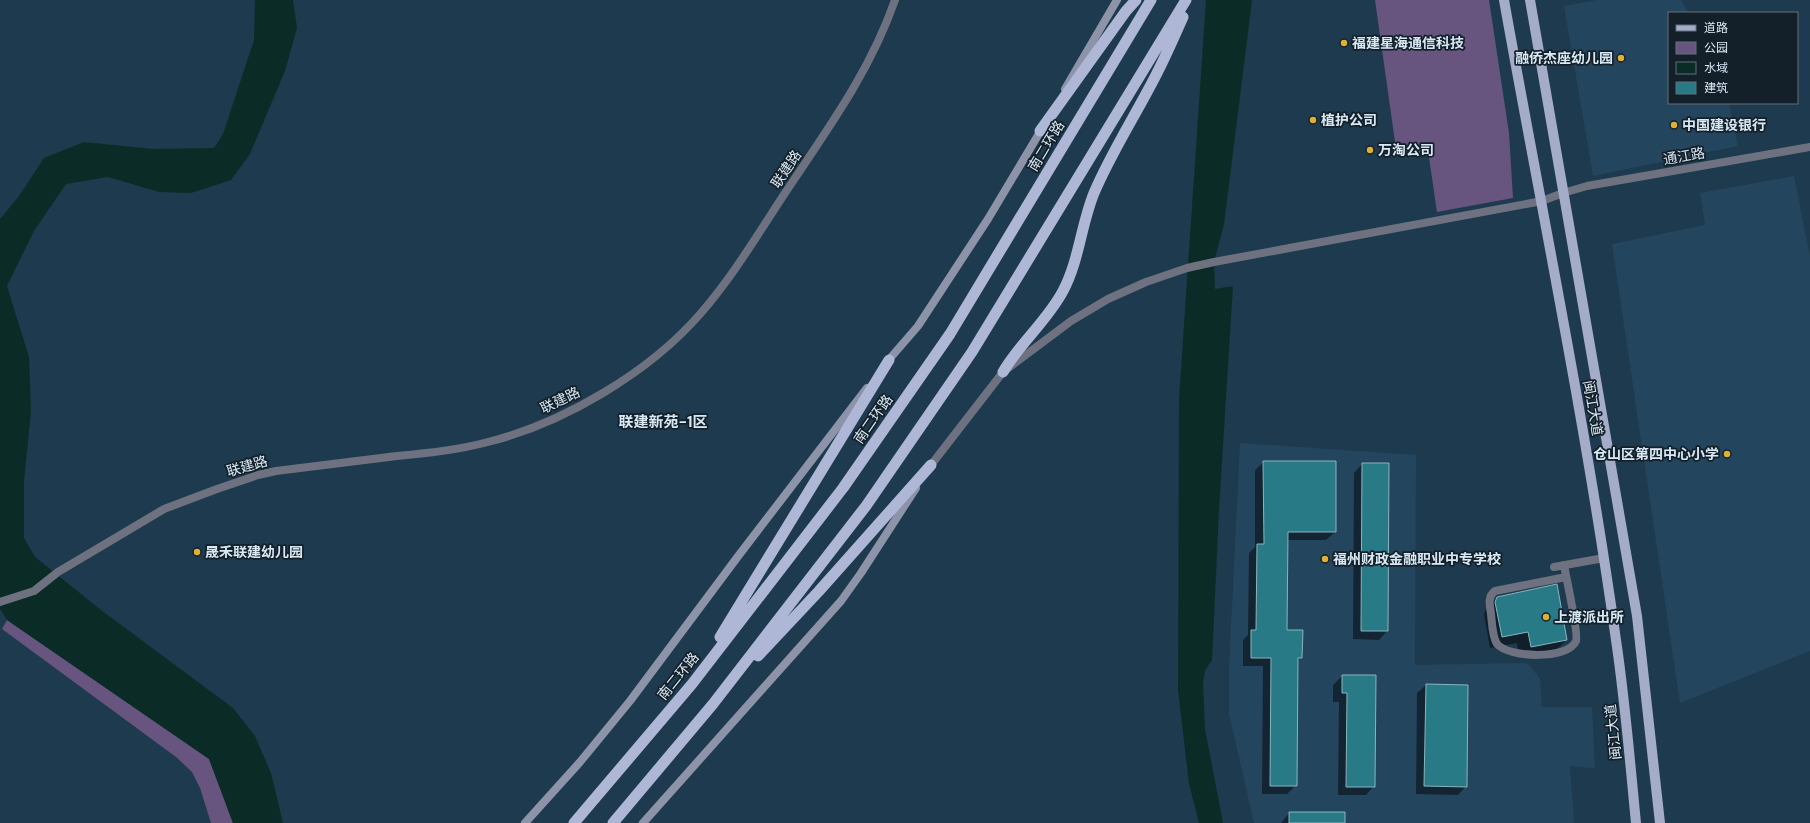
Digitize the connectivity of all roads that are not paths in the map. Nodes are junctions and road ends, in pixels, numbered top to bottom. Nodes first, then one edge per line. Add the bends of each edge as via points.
1 (895, 0) edge
2 (1117, 0) edge
3 (1136, 0) edge
4 (1151, 0) edge
5 (1186, 0) edge
6 (1191, 0) edge
7 (1504, 0) edge
8 (1530, 0) edge
9 (1040, 131) junction
10 (1810, 147) edge
11 (1563, 193) junction
12 (1542, 201) junction
13 (889, 360) junction
14 (1003, 372) junction
15 (931, 465) junction
16 (1604, 558) junction
17 (1564, 565) junction
18 (1554, 567) dead end
19 (1566, 577) junction
20 (0, 602) edge
21 (692, 684) junction
22 (713, 704) junction
23 (525, 823) edge
24 (574, 823) edge
25 (613, 823) edge
26 (643, 823) edge
27 (1636, 823) edge
28 (1660, 823) edge

1 - 20 street, 联建路 via 858,83 733,272 690,326 619,383 563,415 490,442 452,450 276,471 217,488 164,509 58,572 34,590
2 - 9 main road
3 - 9 highway
4 - 21 highway, 南二环路 via 950,334 843,488
5 - 22 highway via 972,352 866,506
6 - 14 highway via 1155,77 1094,193 1064,290 1055,306 1014,354
7 - 12 main road, 闽江大道
8 - 11 main road, 闽江大道
9 - 13 main road via 988,219 918,326
10 - 11 street, 通江路 via 1587,186
11 - 12 street, 通江路
11 - 28 main road, 闽江大道 via 1637,616
12 - 14 street, 通江路 via 1187,268 1146,282 1090,309
12 - 16 main road, 闽江大道
13 - 21 highway
13 - 23 main road via 630,701
14 - 15 street, 通江路
15 - 22 highway via 819,591
15 - 26 main road via 841,601
16 - 17 street
16 - 27 main road, 闽江大道 via 1619,664
17 - 18 street
17 - 19 street
19 - 19 street via 1492,593 1489,601 1498,645 1508,651 1526,654 1560,653 1572,647 1577,637
21 - 24 highway, 南二环路
22 - 25 highway

